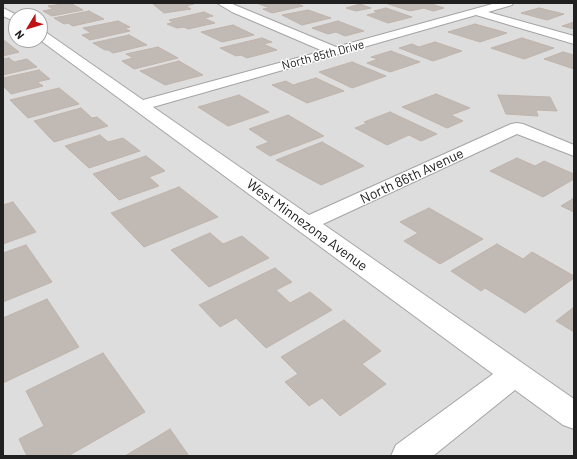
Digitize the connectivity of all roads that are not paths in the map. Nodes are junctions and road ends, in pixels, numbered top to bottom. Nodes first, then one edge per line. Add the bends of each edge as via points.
1 (222, 3) edge
2 (508, 3) edge
3 (476, 12) junction
4 (48, 40) edge
5 (574, 40) edge
6 (335, 51) junction
7 (138, 106) junction
8 (574, 151) edge
9 (306, 224) junction
10 (514, 374) junction
11 (574, 416) edge
12 (408, 456) edge

1 - 6 street
2 - 3 street, North 85th Drive
3 - 5 street
3 - 6 street, North 85th Drive
4 - 7 street, West Minnezona Avenue
6 - 7 street, North 85th Drive
7 - 9 street, West Minnezona Avenue
8 - 9 street, North 86th Avenue via 517,128
9 - 10 street, West Minnezona Avenue
10 - 11 street, West Minnezona Avenue
10 - 12 street

